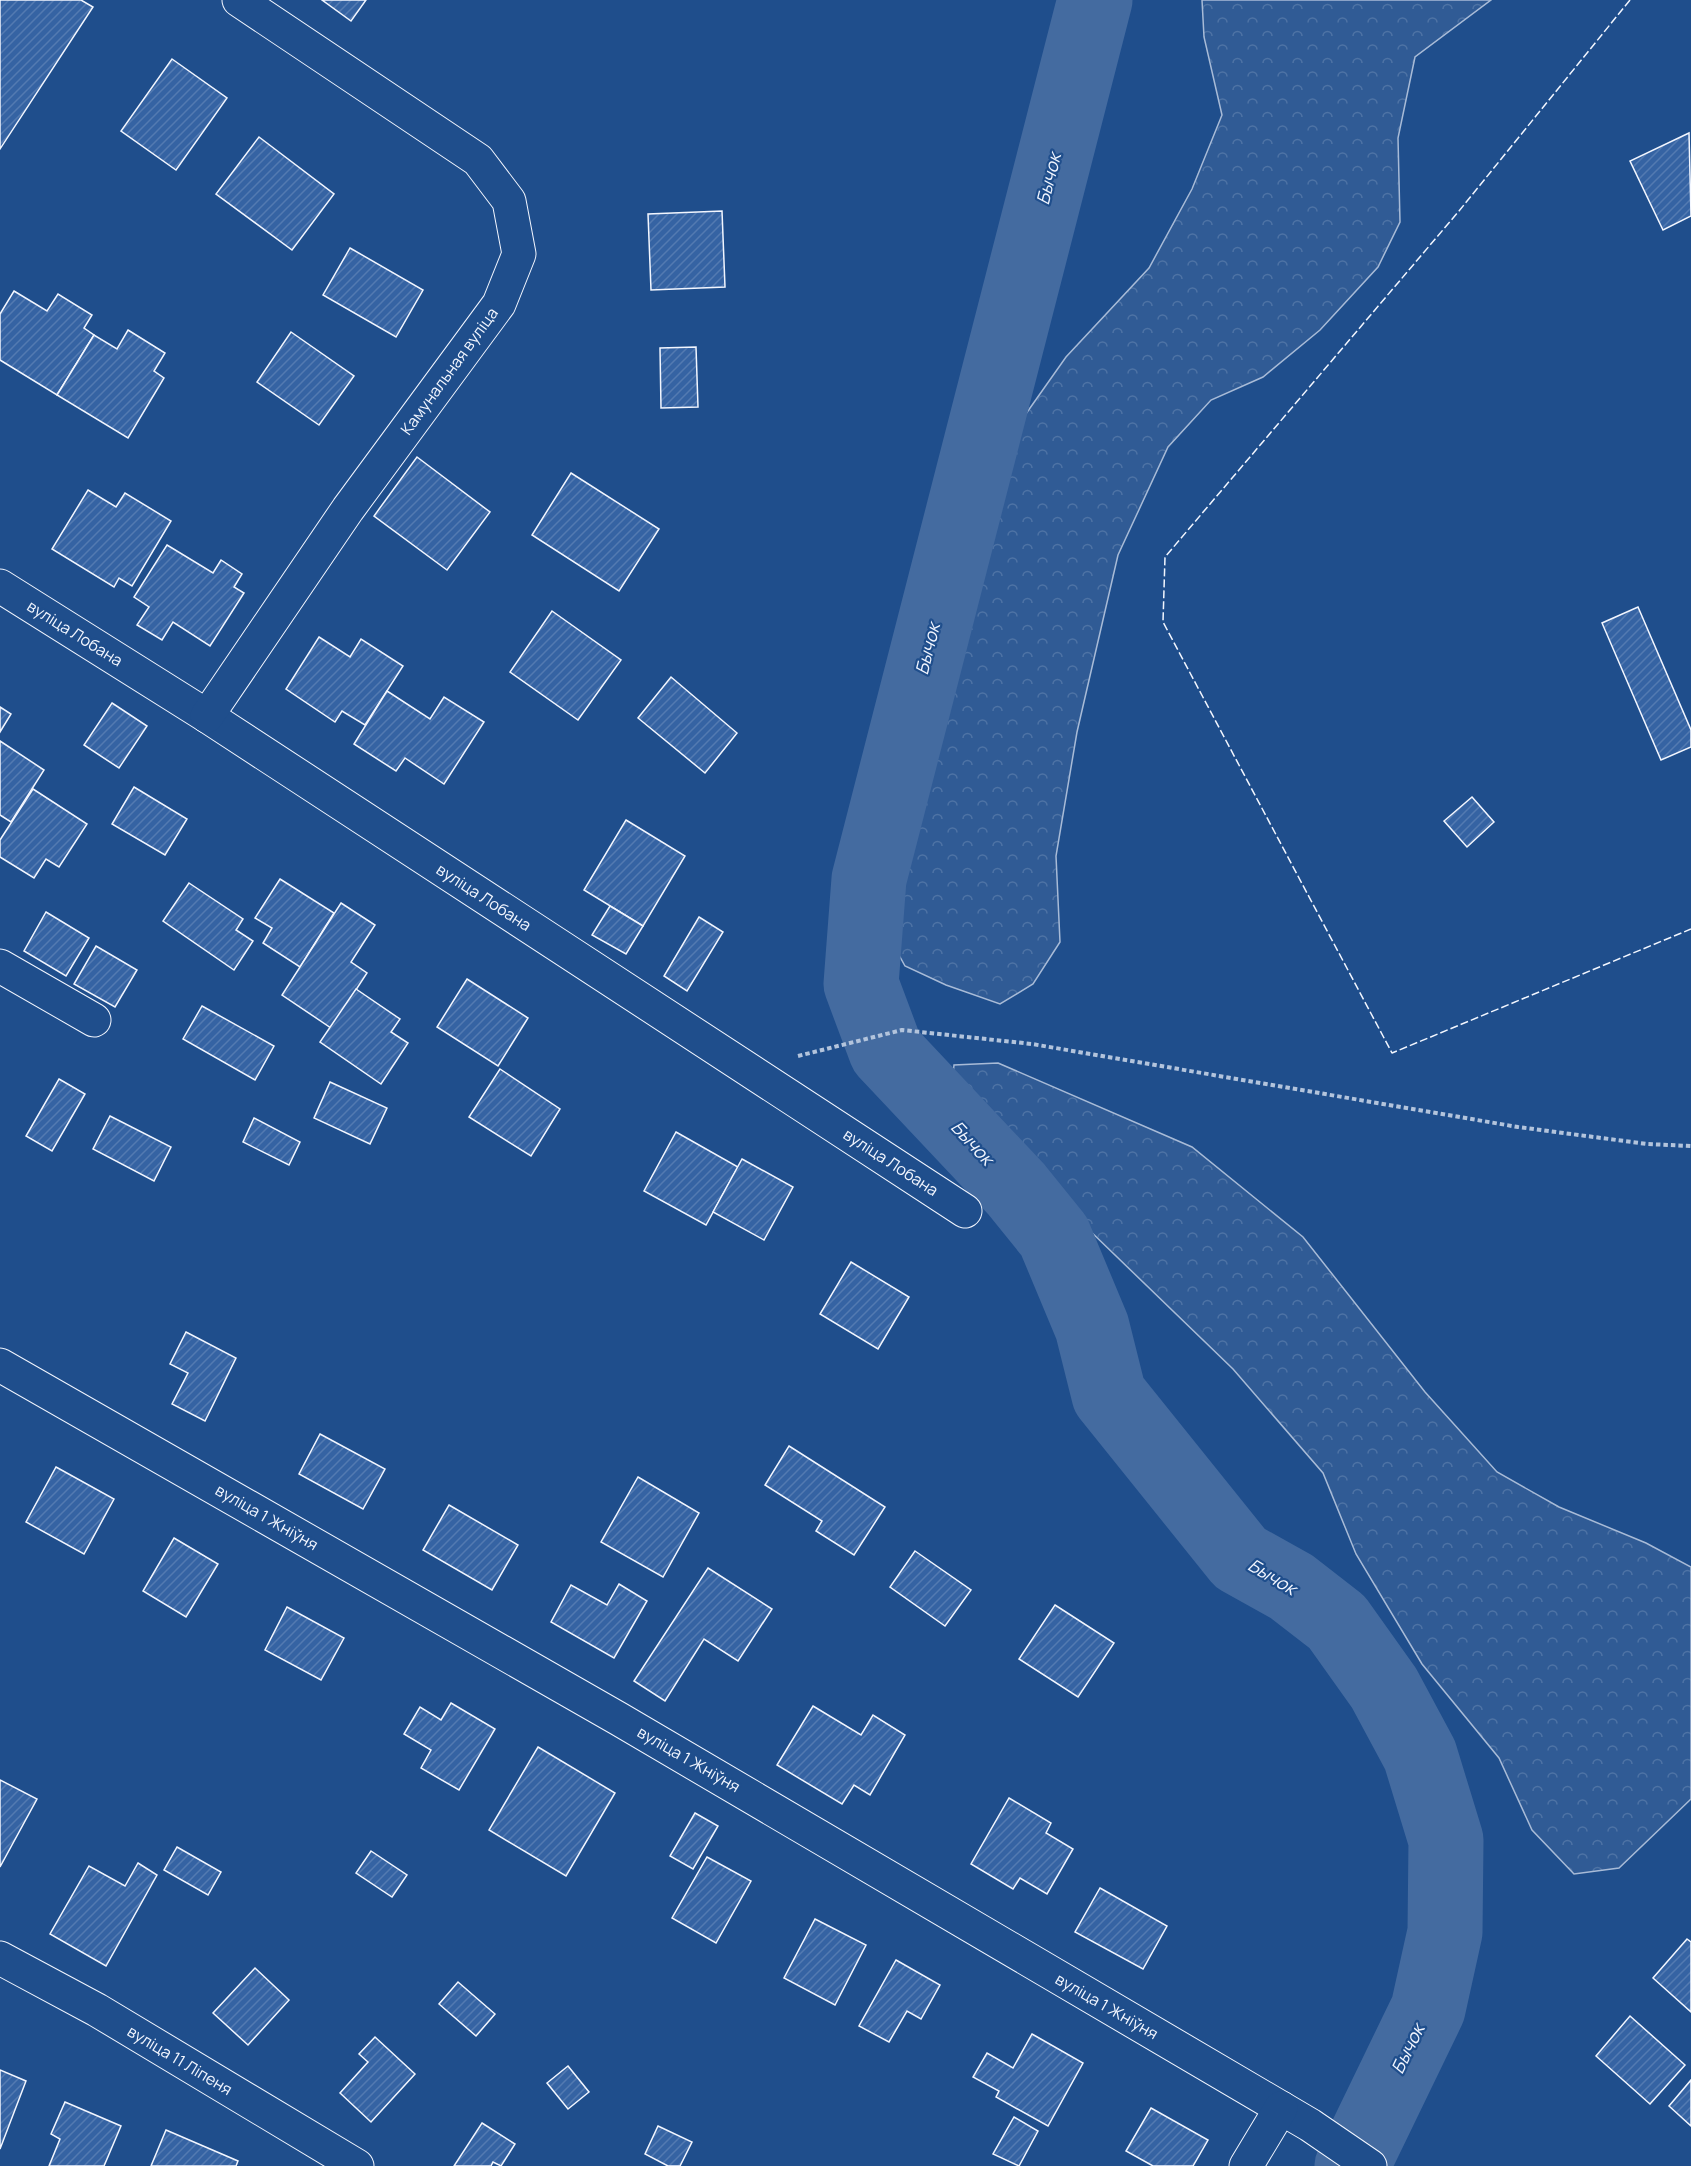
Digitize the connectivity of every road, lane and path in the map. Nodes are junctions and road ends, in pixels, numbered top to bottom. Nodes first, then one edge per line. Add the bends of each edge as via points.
1 (239, 0) edge
2 (0, 586) edge
3 (207, 716) junction
4 (0, 966) edge
5 (94, 1020) dead end
6 (845, 1046) dead end
7 (1691, 1146) edge
8 (965, 1210) dead end
9 (0, 1365) edge
10 (0, 1958) edge
11 (1281, 2108) junction
12 (357, 2166) edge
13 (1246, 2166) edge
14 (1370, 2166) edge

1 - 3 street, Камунальная вуліца via 478,160 509,201 519,254 499,304 348,509
2 - 3 street, вуліца Лобана
3 - 8 street, вуліца Лобана
4 - 5 street
6 - 7 path via 902,1030 1032,1044 1518,1127
9 - 11 street, вуліца 1 Жніўня via 630,1725
10 - 12 street, вуліца 11 Ліпеня via 97,2010
11 - 13 street
11 - 14 street, вуліца 1 Жніўня

